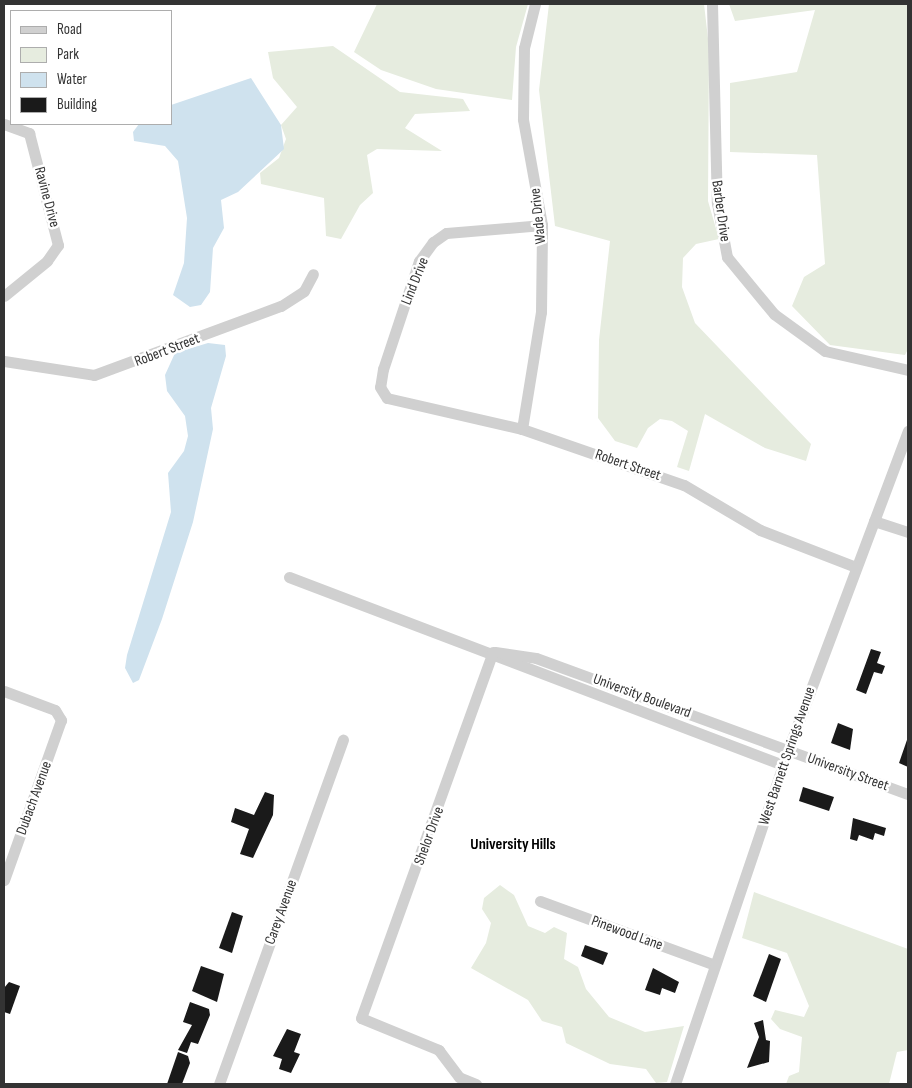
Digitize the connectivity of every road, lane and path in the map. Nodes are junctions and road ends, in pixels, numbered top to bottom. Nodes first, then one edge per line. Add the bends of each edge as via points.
1 (535, 4) edge
2 (712, 4) edge
3 (4, 124) edge
4 (542, 224) junction
5 (313, 274) dead end
6 (4, 296) edge
7 (4, 361) edge
8 (908, 370) edge
9 (387, 398) joint
10 (522, 429) junction
11 (907, 438) edge
12 (874, 521) junction
13 (908, 532) edge
14 (856, 567) junction
15 (289, 577) dead end
16 (493, 652) junction
17 (4, 691) edge
18 (343, 740) dead end
19 (788, 750) junction
20 (783, 765) junction
21 (908, 794) edge
22 (4, 880) edge
23 (540, 901) dead end
24 (715, 965) junction
25 (219, 1084) edge
26 (476, 1084) edge
27 (676, 1084) edge

1 - 4 street, Wade Drive via 524,48 522,119
2 - 8 street, Barber Drive via 717,203 728,257 774,314 825,352
3 - 6 street, Ravine Drive via 30,133 58,245 47,261
4 - 9 street, Lind Drive via 446,232 433,242 419,261 383,369 380,387
4 - 10 street, Wade Drive via 541,312
5 - 7 street, Robert Street via 304,291 281,306 94,375
9 - 10 street, Robert Street
10 - 14 street, Robert Street via 684,485 760,530
11 - 12 street, West Barnett Springs Avenue
12 - 13 street
12 - 14 street, West Barnett Springs Avenue
14 - 19 street, West Barnett Springs Avenue
15 - 16 street, University Boulevard
16 - 19 street, University Boulevard via 536,658
16 - 20 street, University Boulevard via 530,671
16 - 26 street, Shelor Drive via 361,1018 439,1050 459,1077
17 - 22 street, Dubach Avenue via 60,716 58,732
18 - 25 street, Carey Avenue
19 - 20 street, West Barnett Springs Avenue
19 - 21 street, University Street
20 - 24 street, West Barnett Springs Avenue
23 - 24 street, Pinewood Lane
24 - 27 street, West Barnett Springs Avenue

